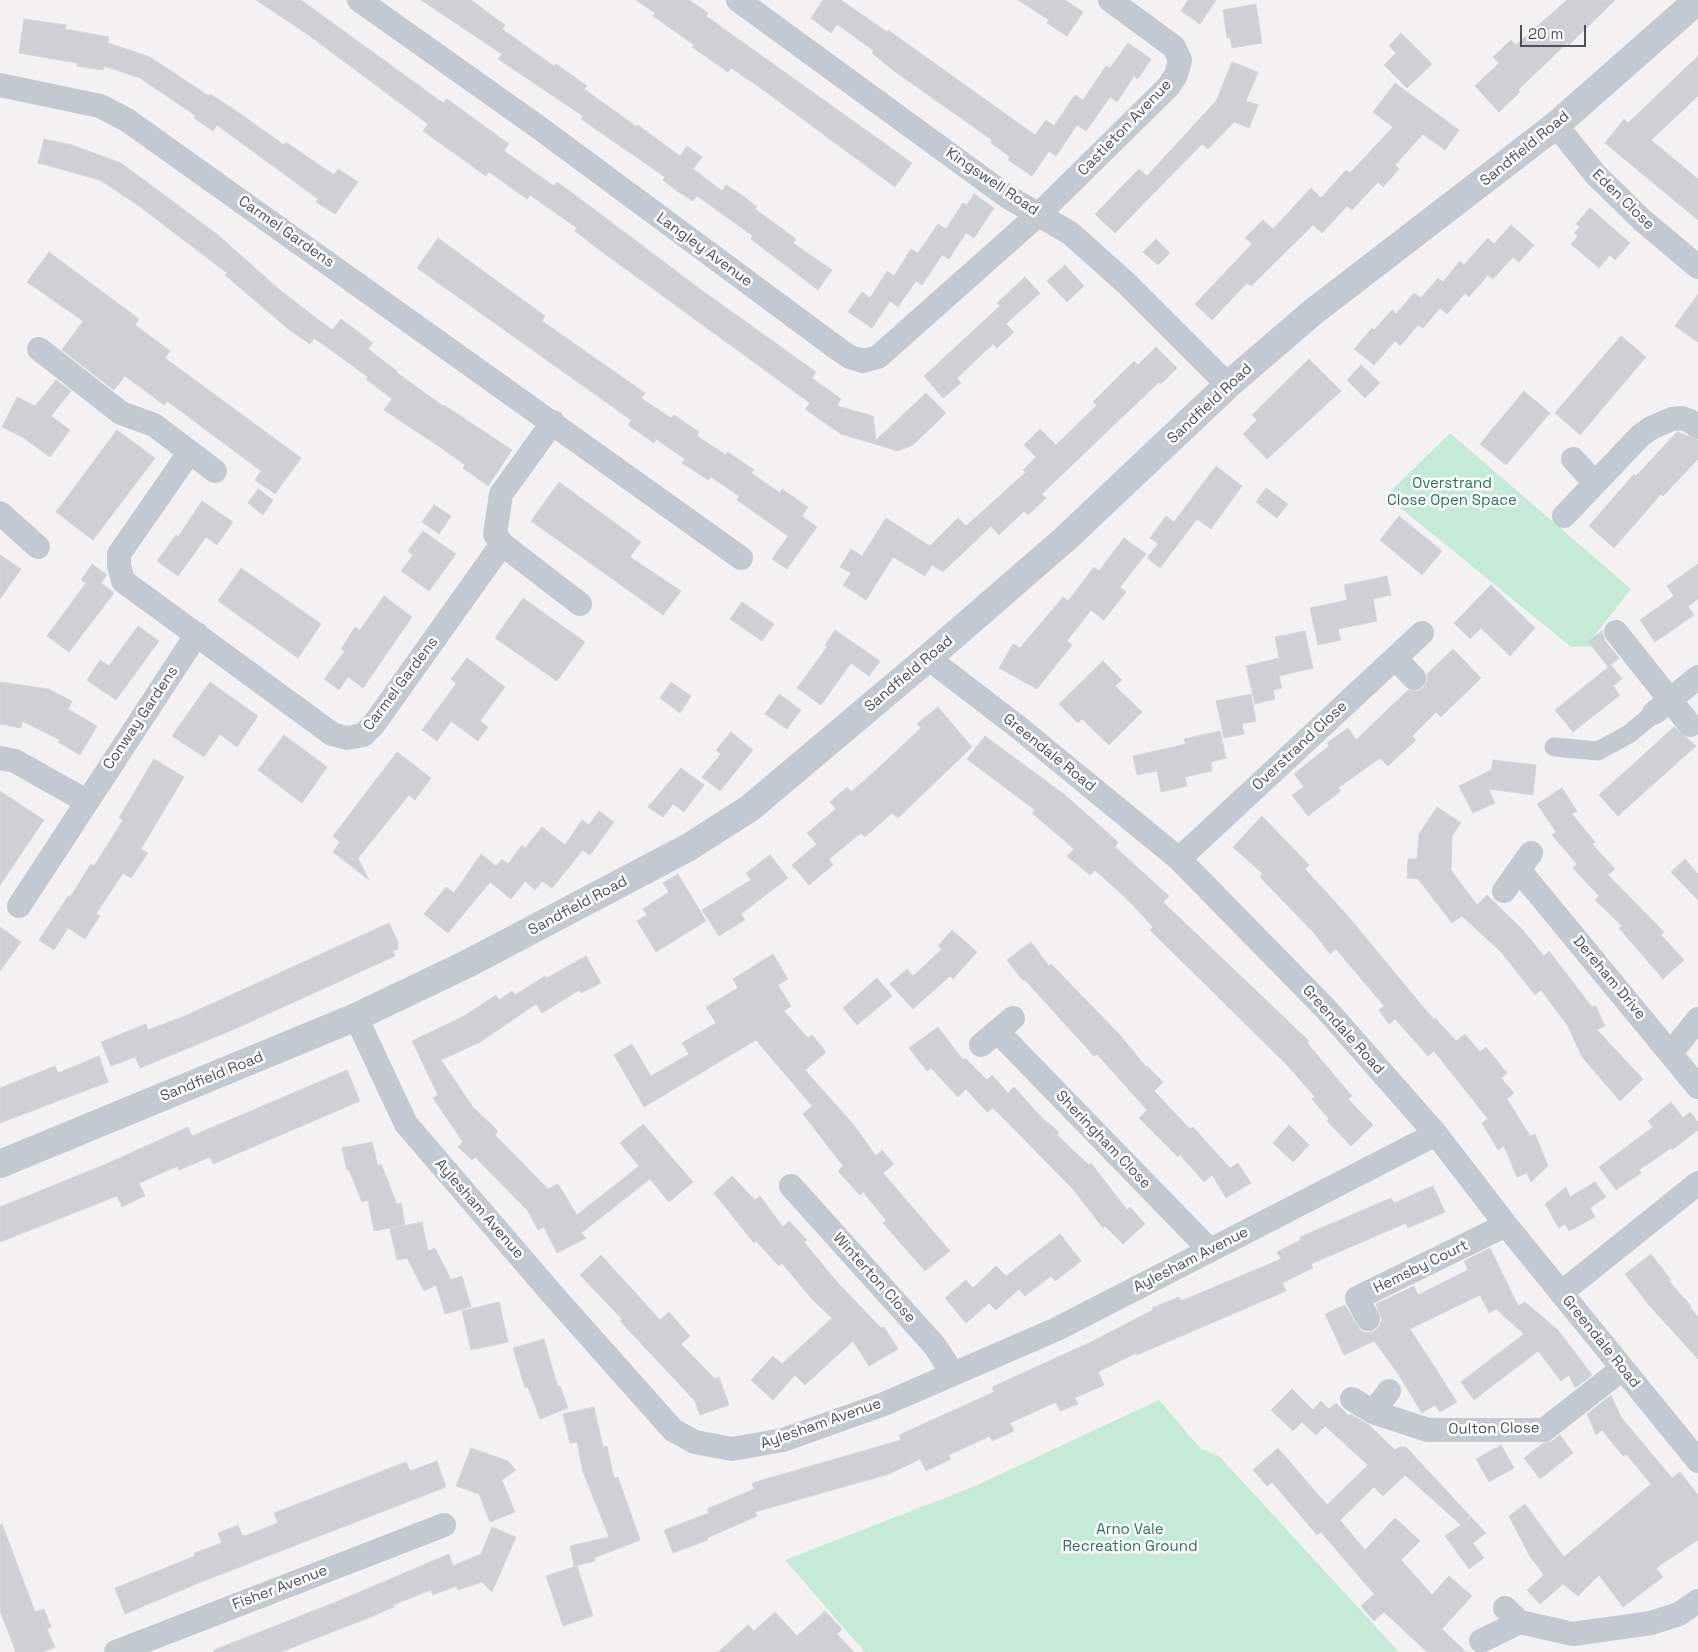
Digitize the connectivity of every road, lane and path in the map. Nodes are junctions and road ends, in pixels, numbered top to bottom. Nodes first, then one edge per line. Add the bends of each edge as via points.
1 (359, 0) edge
2 (738, 0) edge
3 (1110, 0) edge
4 (1698, 0) edge
5 (0, 85) edge
6 (1556, 125) junction
7 (1039, 214) junction
8 (1698, 267) edge
9 (39, 349) dead end
10 (1228, 385) junction
11 (552, 422) junction
12 (1698, 426) edge
13 (189, 453) junction
14 (1573, 459) dead end
15 (215, 471) dead end
16 (1595, 483) junction
17 (0, 513) edge
18 (1564, 516) dead end
19 (502, 544) junction
20 (38, 547) dead end
21 (741, 558) dead end
22 (580, 604) dead end
23 (1616, 632) dead end
24 (1422, 633) dead end
25 (197, 634) junction
26 (928, 658) junction
27 (1395, 658) junction
28 (1698, 677) edge
29 (1414, 678) dead end
30 (1662, 706) junction
31 (1690, 725) dead end
32 (1554, 747) dead end
33 (0, 758) edge
34 (86, 801) junction
35 (1179, 860) junction
36 (1504, 891) dead end
37 (19, 906) dead end
38 (356, 1017) junction
39 (1698, 1018) edge
40 (997, 1031) dead end
41 (1671, 1053) junction
42 (1698, 1087) edge
43 (1436, 1134) junction
44 (0, 1164) edge
45 (1698, 1183) edge
46 (793, 1184) dead end
47 (1506, 1225) junction
48 (1208, 1251) junction
49 (1561, 1293) junction
50 (1368, 1318) dead end
51 (1622, 1369) junction
52 (953, 1374) junction
53 (1389, 1391) dead end
54 (1352, 1399) dead end
55 (1373, 1412) junction
56 (1698, 1461) edge
57 (444, 1525) dead end
58 (1698, 1601) edge
59 (1481, 1641) dead end
60 (116, 1652) edge

1 - 7 street, Langley Avenue via 541,129 838,349 863,361 878,357
2 - 7 street, Kingswell Road via 1008,197
3 - 7 street, Castleton Avenue via 1174,47 1180,60 1176,75 1168,87
4 - 6 street, Sandfield Road
5 - 11 street, Carmel Gardens via 100,106 128,120
6 - 8 street, Eden Close via 1596,175 1642,220
6 - 10 street, Sandfield Road via 1313,312
7 - 10 street, Kingswell Road via 1091,250
9 - 13 street via 121,414 154,425
10 - 26 street, Sandfield Road via 1065,539
11 - 19 street via 501,494 495,534
11 - 21 street, Carmel Gardens
12 - 16 street via 1682,418 1660,423 1640,436
13 - 15 street
13 - 25 street via 124,543 119,565 123,581
14 - 16 street
16 - 18 street
17 - 20 street
19 - 22 street
19 - 25 street, Carmel Gardens via 363,735 347,738 332,734
23 - 30 street
24 - 27 street, Overstrand Close
25 - 34 street, Conway Gardens
26 - 35 street, Greendale Road via 1018,727
26 - 38 street, Sandfield Road via 750,808 689,847 467,964
27 - 29 street
27 - 35 street, Overstrand Close
28 - 30 street
30 - 31 street
30 - 32 street via 1629,734 1598,751
33 - 34 street via 16,761
34 - 37 street, Conway Gardens
35 - 43 street, Greendale Road via 1326,1009
36 - 41 street, Dereham Drive via 1525,862
38 - 44 street, Sandfield Road
38 - 52 street, Aylesham Avenue via 406,1124 656,1412 682,1436 701,1444 732,1449 784,1440 884,1404
39 - 41 street
40 - 48 street, Sheringham Close
41 - 42 street, Dereham Drive
43 - 47 street, Greendale Road
43 - 48 street, Aylesham Avenue
45 - 49 street
46 - 52 street, Winterton Close via 934,1346
47 - 49 street, Greendale Road
47 - 50 street, Hemsby Court via 1357,1298
48 - 52 street, Aylesham Avenue via 1057,1328
49 - 51 street, Greendale Road
51 - 55 street, Oulton Close via 1544,1430 1428,1430
51 - 56 street, Greendale Road
53 - 55 street
54 - 55 street, Oulton Close
57 - 60 street, Fisher Avenue
58 - 59 street via 1679,1614 1651,1623 1573,1634 1512,1615

